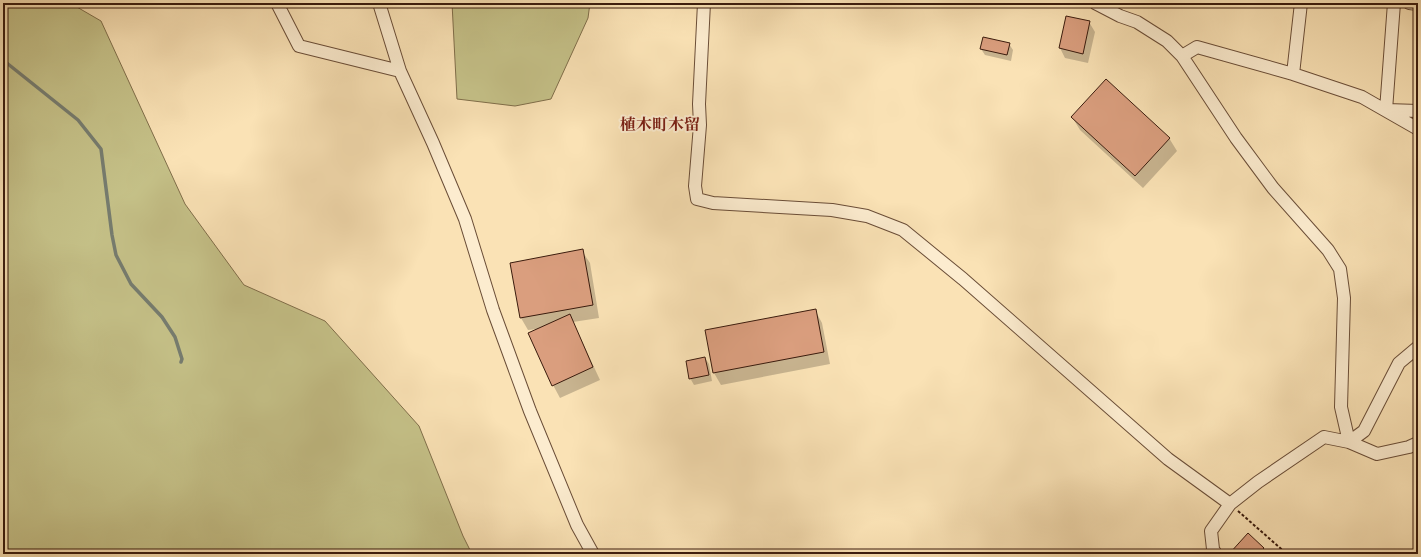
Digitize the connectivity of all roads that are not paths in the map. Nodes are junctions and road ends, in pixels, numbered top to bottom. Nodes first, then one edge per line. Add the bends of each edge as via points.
1 (277, 3) edge
2 (379, 3) edge
3 (704, 3) edge
4 (1095, 3) edge
5 (1301, 3) edge
6 (1394, 3) edge
7 (1409, 3) edge
8 (1418, 4) edge
9 (1182, 56) junction
10 (400, 71) junction
11 (1293, 74) junction
12 (1386, 110) junction
13 (1418, 111) edge
14 (1418, 128) edge
15 (1418, 347) edge
16 (1348, 442) junction
17 (1418, 443) edge
18 (1230, 504) junction
19 (593, 554) edge
20 (1216, 554) edge

1 - 10 street via 299,46
2 - 10 street
3 - 18 street via 695,186 697,199 713,203 832,210 867,216 903,230 963,278 1168,459
4 - 9 street via 1137,22 1167,41
5 - 11 street
6 - 12 street
7 - 8 street
9 - 11 street via 1197,47
9 - 16 street via 1236,138 1274,188 1328,250 1340,269 1344,298 1341,406
10 - 19 street via 465,219 492,310 530,412
11 - 12 street via 1362,97
12 - 13 street
12 - 14 street
15 - 16 street via 1399,363 1364,431
16 - 17 street via 1377,454
16 - 18 street via 1324,437
18 - 20 street via 1211,531

